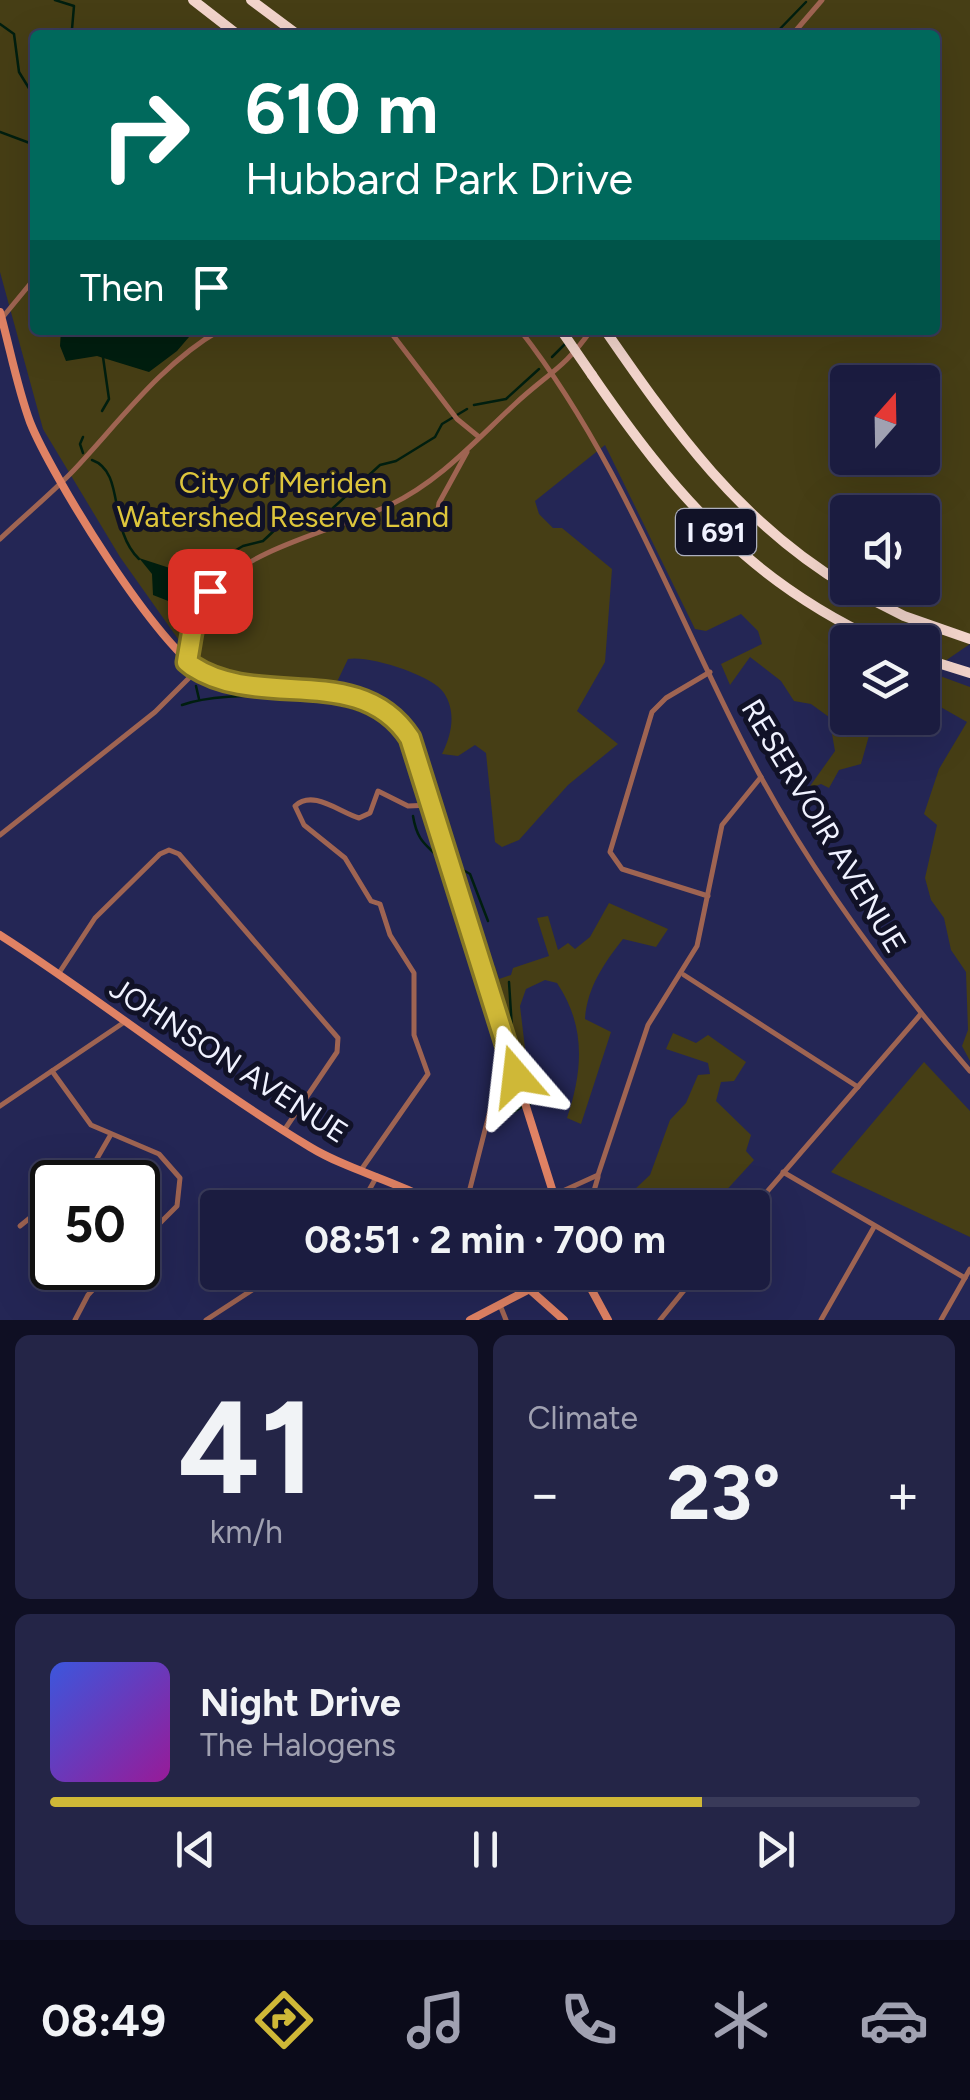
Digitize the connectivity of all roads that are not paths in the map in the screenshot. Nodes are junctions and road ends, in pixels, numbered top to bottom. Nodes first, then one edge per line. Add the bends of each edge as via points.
1 (193, 0) edge
2 (251, 0) edge
3 (822, 0) edge
4 (232, 30) edge
5 (291, 30) edge
6 (796, 30) edge
7 (30, 283) edge
8 (1, 315) edge
9 (213, 335) edge
10 (393, 335) edge
11 (524, 335) edge
12 (565, 335) edge
13 (588, 335) edge
14 (608, 335) edge
15 (553, 375) junction
16 (479, 438) junction
17 (468, 449) junction
18 (62, 480) junction
19 (437, 516) dead end
20 (0, 539) edge
21 (830, 575) edge
22 (883, 605) edge
23 (851, 625) edge
24 (970, 639) edge
25 (187, 662) junction
26 (940, 664) edge
27 (197, 670) junction
28 (710, 672) junction
29 (970, 673) edge
30 (761, 777) junction
31 (434, 804) junction
32 (0, 835) edge
33 (708, 896) junction
34 (0, 935) edge
35 (59, 973) junction
36 (683, 974) junction
37 (920, 1014) junction
38 (123, 1024) junction
39 (52, 1072) junction
40 (970, 1072) edge
41 (858, 1087) junction
42 (495, 1091) dead end
43 (0, 1106) edge
44 (285, 1129) junction
45 (110, 1136) junction
46 (97, 1160) edge
47 (361, 1170) junction
48 (784, 1172) junction
49 (598, 1175) junction
50 (377, 1176) junction
51 (369, 1190) edge
52 (405, 1190) edge
53 (470, 1190) edge
54 (552, 1190) edge
55 (565, 1190) edge
56 (594, 1190) edge
57 (768, 1190) edge
58 (30, 1218) edge
59 (160, 1223) edge
60 (20, 1226) dead end
61 (874, 1226) junction
62 (970, 1269) edge
63 (965, 1278) junction
64 (93, 1290) edge
65 (252, 1290) edge
66 (528, 1290) joint
67 (592, 1290) edge
68 (685, 1290) edge
69 (500, 1305) junction
70 (76, 1320) edge
71 (206, 1320) edge
72 (470, 1320) edge
73 (506, 1320) edge
74 (564, 1320) edge
75 (608, 1320) edge
76 (660, 1320) edge
77 (820, 1320) edge
78 (940, 1320) edge

1 - 4 highway
2 - 5 highway
3 - 6 street
7 - 8 street
8 - 18 main road via 31,424
9 - 18 street via 135,402
10 - 16 street
11 - 15 street, RESERVOIR AVENUE
12 - 23 highway, I 691, bridge via 671,485 718,534 801,598
13 - 15 street
14 - 21 highway, I 691 via 728,494
15 - 16 street
15 - 28 street, RESERVOIR AVENUE via 600,446
16 - 17 street
17 - 19 street
17 - 25 street via 409,495 220,583 198,609
18 - 20 street
18 - 25 main road via 130,591
22 - 24 highway, I 691
25 - 27 main road
26 - 29 highway
27 - 31 main road via 237,684 374,702 410,738
27 - 32 street via 155,712
28 - 30 street, RESERVOIR AVENUE
28 - 33 street via 652,712 611,844 612,860 622,869
30 - 33 street via 722,825
30 - 37 street, RESERVOIR AVENUE via 858,934
31 - 47 street via 408,806 378,791 370,813 359,818 312,798 295,806 304,826 338,850 371,901 380,904 416,981 414,1036 428,1074
31 - 54 main road
33 - 36 street
34 - 35 main road, JOHNSON AVENUE
35 - 38 main road, JOHNSON AVENUE
35 - 44 street via 101,912 160,854 174,851 338,1038 337,1052
36 - 41 street
36 - 49 street via 648,1024
37 - 40 street, RESERVOIR AVENUE
37 - 41 street
38 - 39 street
38 - 44 main road, JOHNSON AVENUE
39 - 43 street
39 - 45 street via 88,1123
41 - 48 street
42 - 53 street
44 - 47 main road, JOHNSON AVENUE
45 - 46 street
45 - 59 street via 160,1154 180,1178 177,1206
47 - 50 main road, JOHNSON AVENUE
48 - 57 street
48 - 61 street
49 - 55 street
49 - 56 street
50 - 51 street
50 - 52 main road, JOHNSON AVENUE
58 - 60 street
61 - 63 street
61 - 77 street
62 - 63 street
63 - 78 street
64 - 70 street
65 - 71 street
66 - 69 main road
66 - 74 main road
67 - 75 main road
68 - 76 street
69 - 72 main road
69 - 73 street

